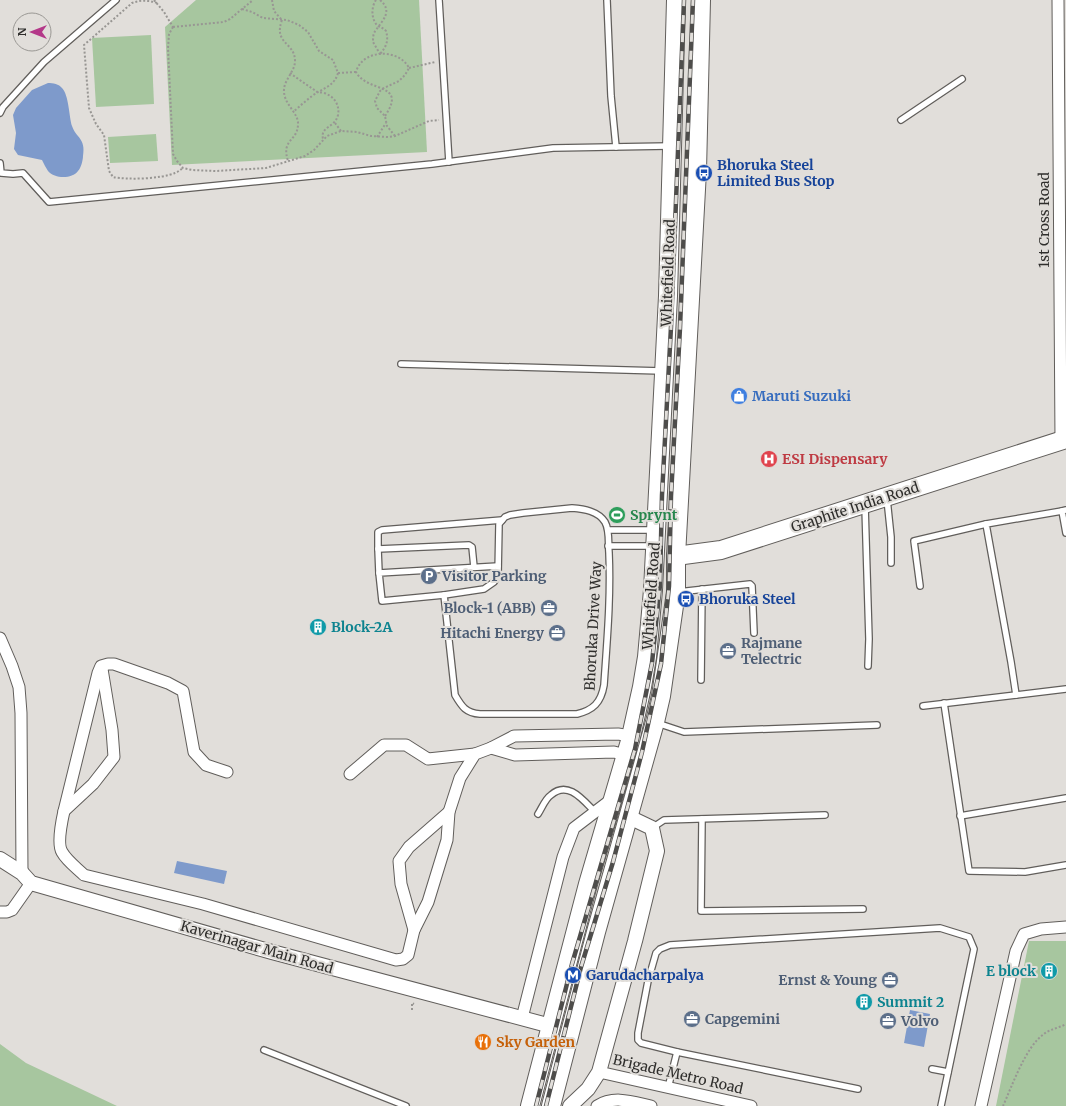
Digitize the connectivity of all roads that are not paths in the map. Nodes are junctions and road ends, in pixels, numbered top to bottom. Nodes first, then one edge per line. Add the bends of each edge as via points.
1 (116, 0) edge
2 (438, 0) edge
3 (607, 0) edge
4 (676, 0) edge
5 (701, 0) edge
6 (1058, 0) edge
7 (962, 79) dead end
8 (2, 107) edge
9 (0, 113) edge
10 (902, 120) dead end
11 (672, 146) junction
12 (616, 147) junction
13 (449, 162) junction
14 (0, 163) edge
15 (1063, 240) edge
16 (401, 364) dead end
17 (664, 371) junction
18 (1064, 439) edge
19 (886, 496) junction
20 (865, 504) junction
21 (1064, 510) edge
22 (502, 520) junction
23 (986, 524) junction
24 (608, 530) junction
25 (1066, 533) edge
26 (655, 538) junction
27 (608, 546) junction
28 (378, 549) junction
29 (676, 556) junction
30 (891, 563) dead end
31 (498, 566) junction
32 (474, 567) junction
33 (379, 573) junction
34 (920, 586) dead end
35 (702, 589) junction
36 (676, 592) junction
37 (444, 595) junction
38 (754, 633) dead end
39 (0, 638) edge
40 (648, 645) junction
41 (669, 646) junction
42 (101, 666) junction
43 (868, 666) dead end
44 (701, 680) dead end
45 (1066, 690) edge
46 (1016, 695) junction
47 (944, 703) junction
48 (923, 706) dead end
49 (655, 722) junction
50 (877, 725) dead end
51 (631, 736) junction
52 (491, 748) junction
53 (475, 754) junction
54 (626, 755) junction
55 (227, 772) dead end
56 (350, 774) dead end
57 (613, 798) junction
58 (1066, 798) edge
59 (64, 811) junction
60 (449, 812) junction
61 (596, 812) junction
62 (538, 814) dead end
63 (825, 815) dead end
64 (960, 816) junction
65 (629, 817) junction
66 (702, 819) junction
67 (652, 828) junction
68 (0, 860) edge
69 (1066, 865) edge
70 (26, 878) junction
71 (863, 909) dead end
72 (0, 912) edge
73 (1066, 927) edge
74 (414, 930) junction
75 (522, 1018) junction
76 (551, 1026) junction
77 (264, 1050) dead end
78 (677, 1052) junction
79 (932, 1068) dead end
80 (599, 1072) junction
81 (948, 1072) junction
82 (668, 1088) junction
83 (858, 1089) dead end
84 (406, 1106) edge
85 (530, 1106) edge
86 (551, 1106) edge
87 (570, 1106) edge
88 (598, 1106) edge
89 (651, 1106) edge
90 (750, 1106) edge
91 (941, 1106) edge
92 (981, 1106) edge

1 - 8 lane via 44,62
2 - 13 lane
3 - 12 lane
4 - 11 main road, Whitefield Road
5 - 29 main road, Whitefield Road via 697,171
6 - 15 street, 1st Cross Road
7 - 10 lane
8 - 9 lane
11 - 12 lane
11 - 17 main road, Whitefield Road
12 - 13 lane via 553,148
13 - 14 lane via 49,202 23,173 1,173
15 - 18 street, 1st Cross Road
16 - 17 lane
17 - 26 main road, Whitefield Road
18 - 19 main road, Graphite India Road
19 - 20 main road, Graphite India Road
19 - 30 lane
20 - 29 main road, Graphite India Road via 721,550
20 - 43 lane
21 - 23 lane
21 - 25 lane
22 - 24 lane via 510,515 523,513 583,509 592,511 600,517
22 - 28 lane via 382,530 377,534
22 - 31 lane via 498,532
23 - 34 lane via 914,541
23 - 46 lane
24 - 26 lane
24 - 27 lane, Bhoruka Drive Way
26 - 27 lane, Bhoruka Drive Way
26 - 40 main road, Whitefield Road
27 - 37 lane, Bhoruka Drive Way via 610,578 604,685 602,696 588,711 562,715 470,713 454,695
28 - 32 lane via 469,545 472,547
28 - 33 lane
29 - 36 main road
31 - 32 lane
31 - 37 lane via 498,575 489,586
32 - 33 lane
33 - 37 lane via 382,601
35 - 36 lane
35 - 38 lane via 751,584
35 - 44 lane
36 - 41 main road, Whitefield Road
39 - 70 street via 19,687
40 - 41 main road
40 - 51 main road, Whitefield Road
41 - 49 main road, Whitefield Road
42 - 55 street via 114,664 183,691 194,752 206,765
42 - 59 street
42 - 59 street via 114,757 93,784
45 - 46 lane
46 - 47 lane
47 - 48 lane
47 - 64 lane
49 - 50 lane via 684,732
49 - 65 main road, Whitefield Road
51 - 52 street via 514,736
51 - 54 main road, Whitefield Road
52 - 53 street
52 - 54 street via 515,755 614,752
53 - 56 street via 428,759 406,745 384,745
53 - 60 street via 460,778
54 - 57 main road, Whitefield Road
57 - 61 street
57 - 76 main road, Whitefield Road
58 - 64 lane
59 - 74 street via 60,829 61,851 84,875 203,904 396,960 408,955
60 - 74 street via 446,840 428,902
60 - 74 street via 408,846 399,861 401,884
61 - 62 lane via 568,789 550,795
61 - 75 street via 574,828 563,857
63 - 66 lane
64 - 69 lane via 969,871 1025,872
65 - 67 street
65 - 86 main road, Whitefield Road
66 - 67 lane via 664,820
66 - 71 lane via 701,910
67 - 80 street via 658,851
68 - 70 street, Kaverinagar Main Road
70 - 72 street via 12,910
70 - 75 street, Kaverinagar Main Road via 272,952
73 - 92 street via 1041,929 1024,934 1021,940 1016,951
75 - 76 street, Kaverinagar Main Road
76 - 85 main road, Whitefield Road
77 - 84 lane
78 - 81 lane via 641,1042 638,1036 648,981 656,953 660,949 670,945 940,928 969,937 974,949
78 - 82 lane
78 - 83 lane
79 - 81 lane
80 - 82 street, Brigade Metro Road
80 - 87 street via 588,1089
81 - 91 lane
82 - 90 street, Brigade Metro Road
88 - 89 street via 611,1100 622,1100

